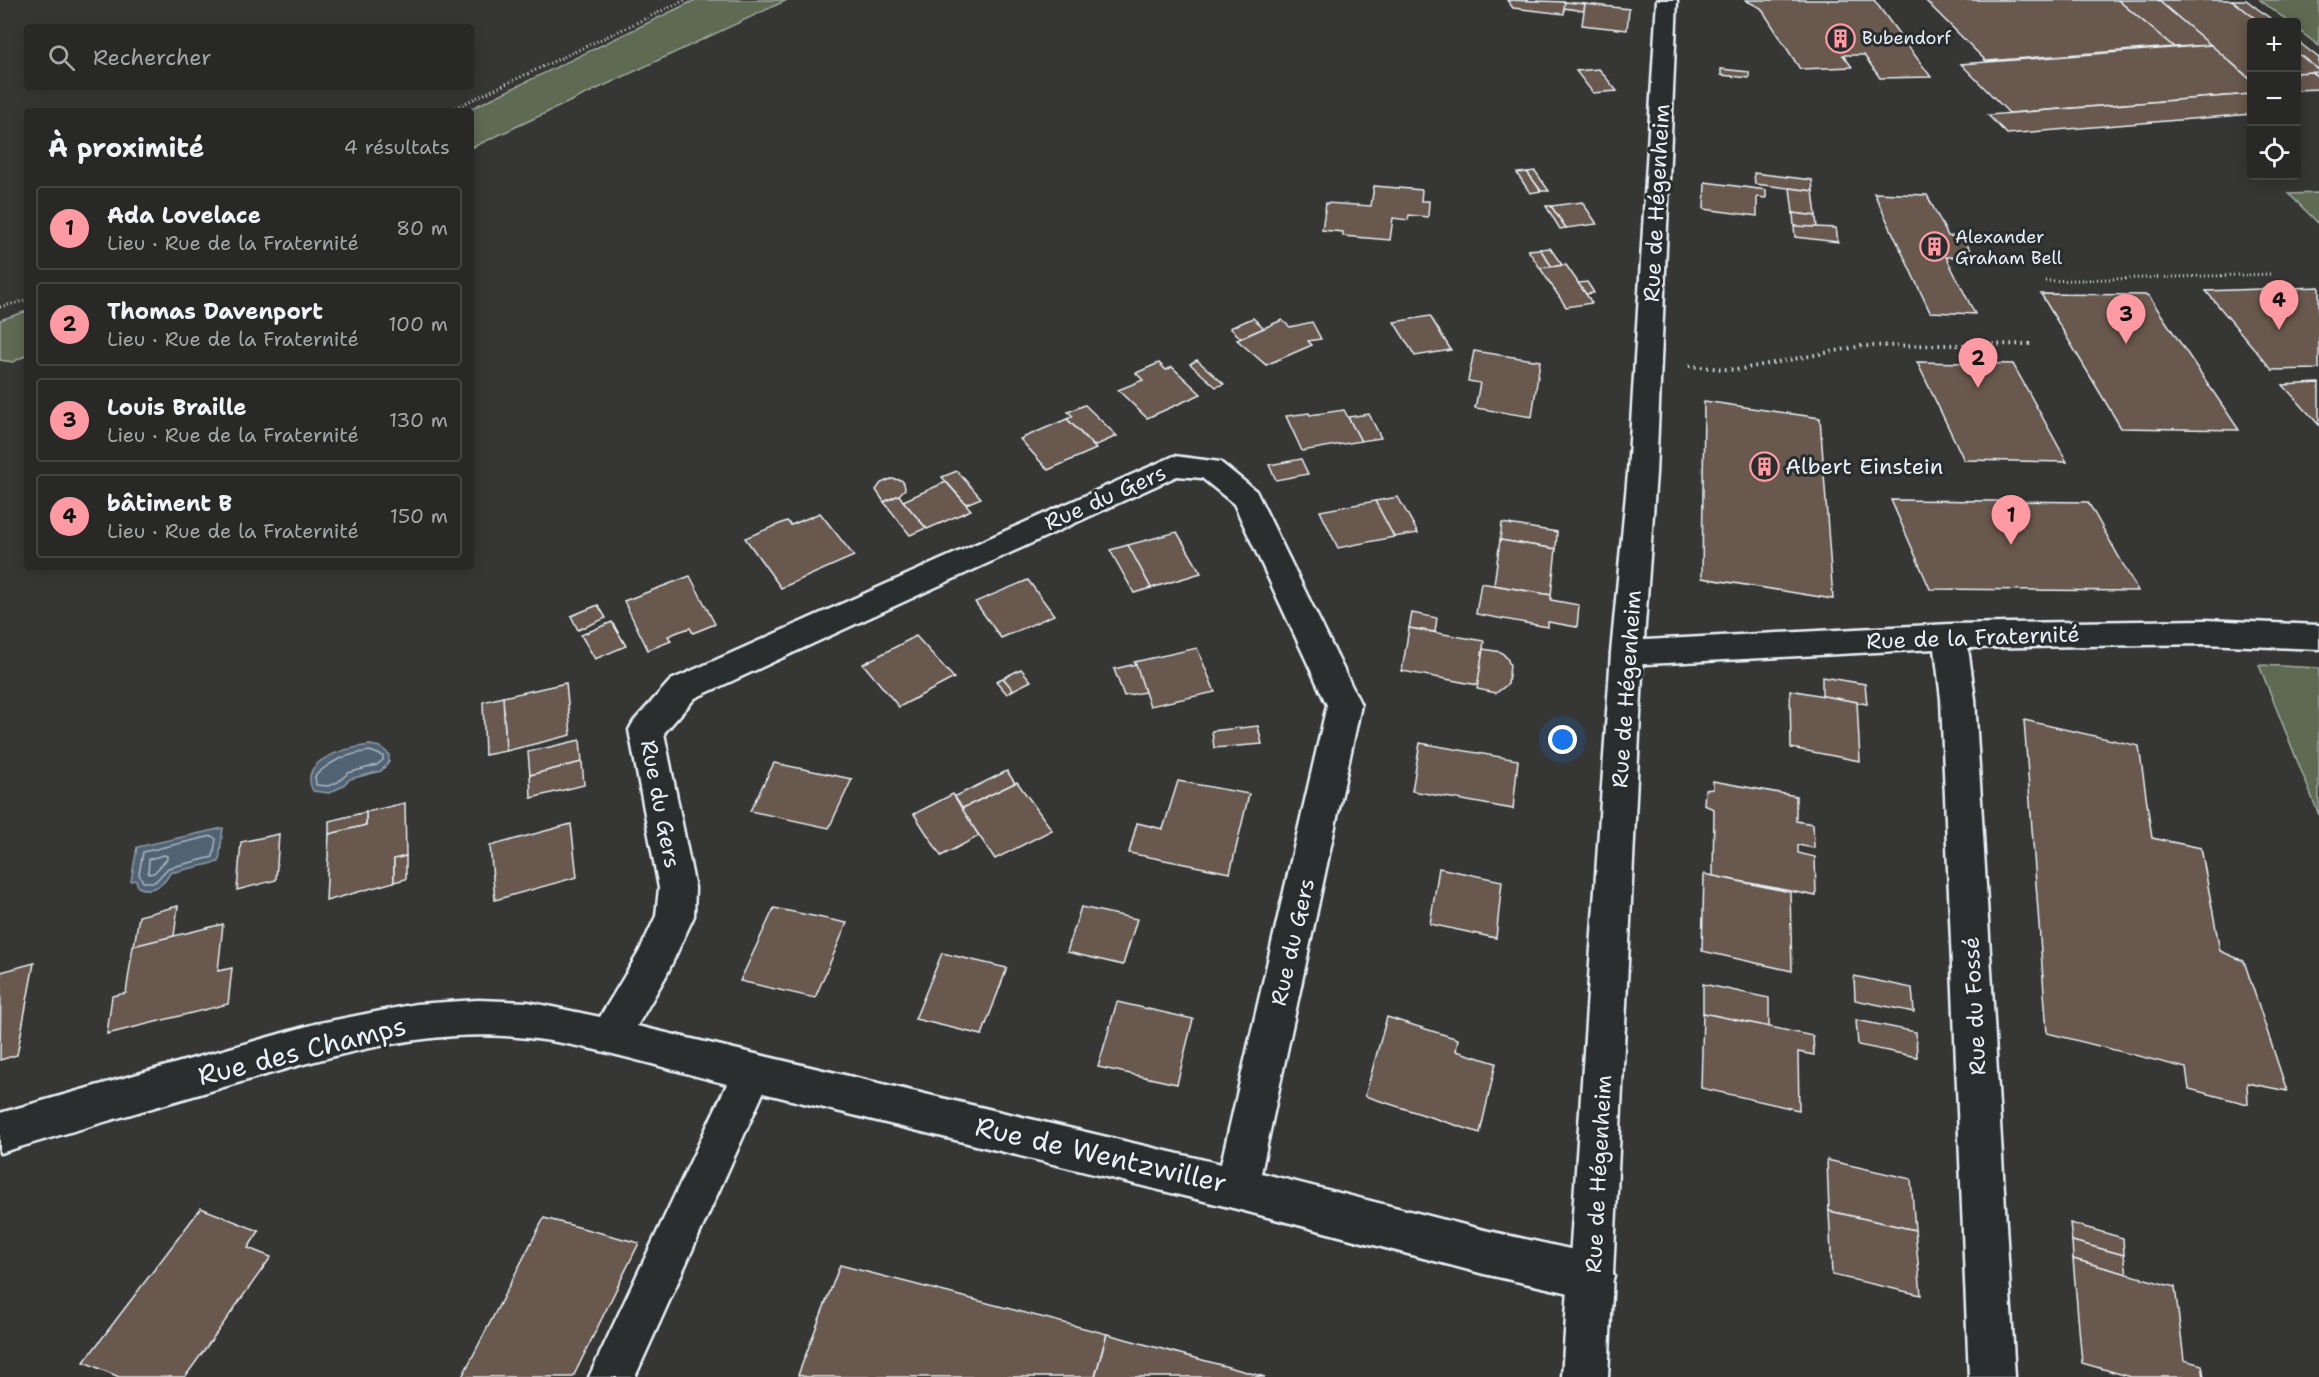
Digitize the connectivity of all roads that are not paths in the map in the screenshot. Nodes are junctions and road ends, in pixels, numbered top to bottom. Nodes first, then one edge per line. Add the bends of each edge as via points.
1 (1667, 0) edge
2 (1950, 636) junction
3 (2319, 637) edge
4 (1627, 653) junction
5 (609, 1037) junction
6 (753, 1071) junction
7 (0, 1133) edge
8 (1237, 1188) junction
9 (1592, 1276) junction
10 (612, 1377) edge
11 (1585, 1377) edge
12 (1992, 1377) edge

1 - 4 street, Rue de Hégenheim
2 - 3 street, Rue de la Fraternité via 2205,632
2 - 4 street, Rue de la Fraternité
2 - 12 street, Rue du Fossé via 1958,699
4 - 9 street, Rue de Hégenheim
5 - 6 street, Rue de Wentzwiller
5 - 7 street, Rue des Champs via 528,1020 416,1022 315,1042
5 - 8 street, Rue du Gers via 653,964 675,916 677,888 646,730 683,689 1174,466 1210,469 1246,498 1344,705
6 - 8 street, Rue de Wentzwiller
6 - 10 street
8 - 9 street, Rue de Wentzwiller
9 - 11 street, Rue de Hégenheim

